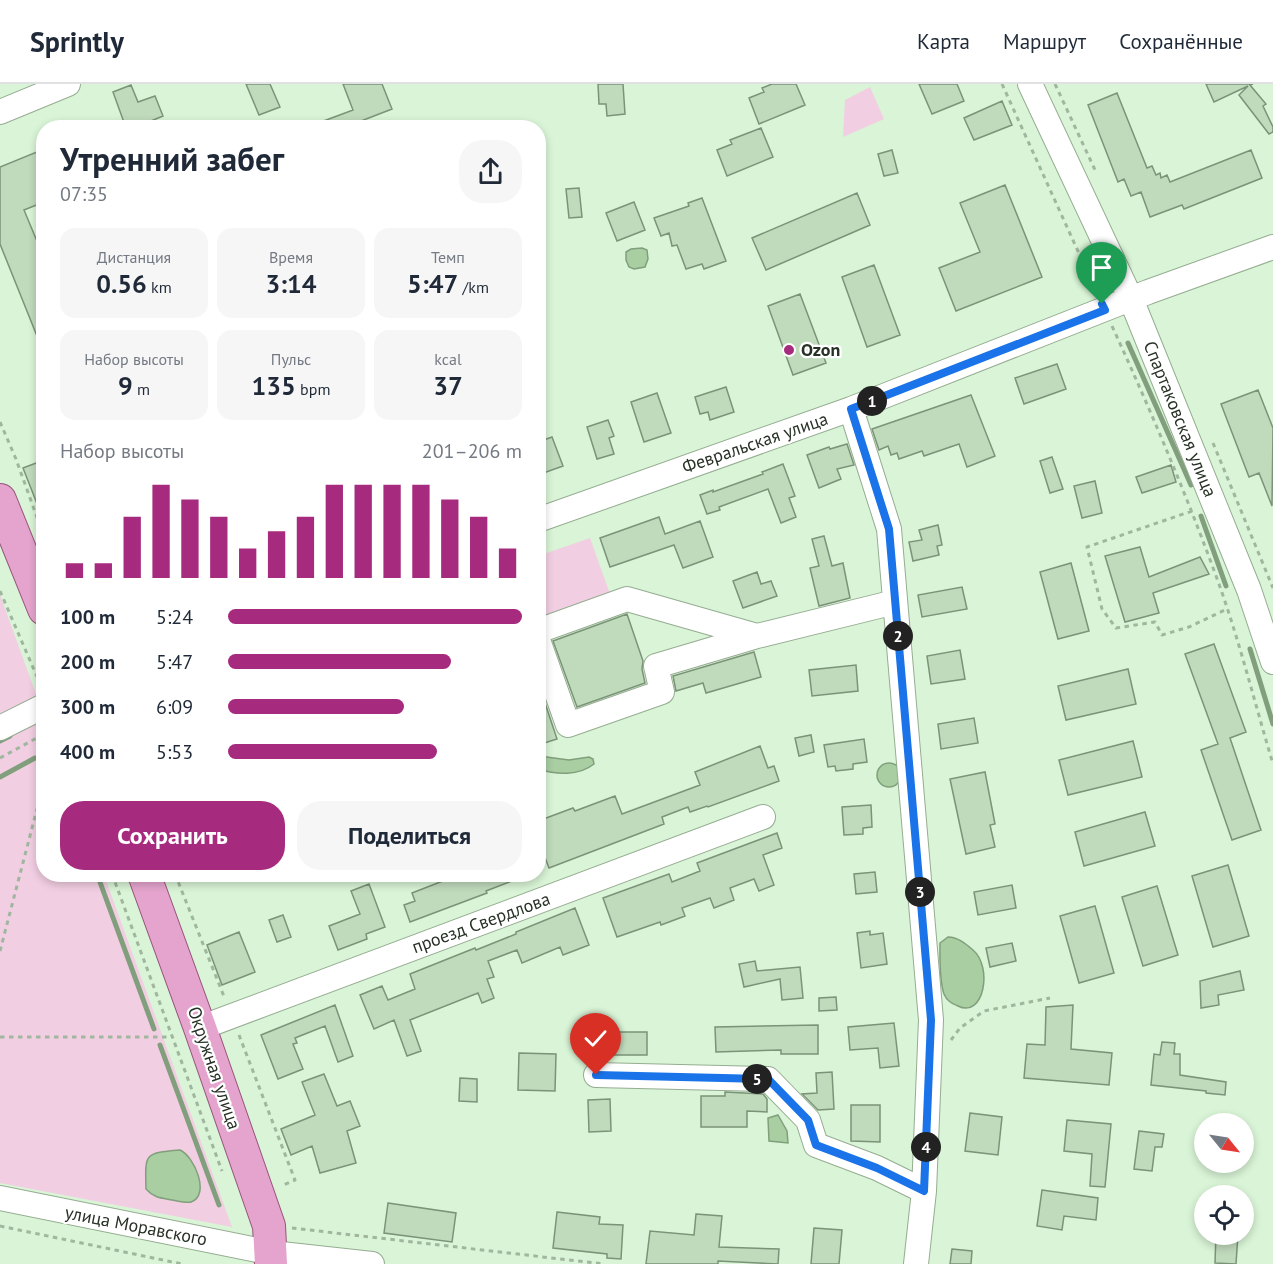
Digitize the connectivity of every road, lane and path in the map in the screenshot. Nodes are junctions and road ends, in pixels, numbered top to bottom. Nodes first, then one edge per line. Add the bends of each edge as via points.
1 (68, 84) edge
2 (1002, 84) edge
3 (1030, 84) edge
4 (0, 112) edge
5 (1273, 247) edge
6 (1131, 299) junction
7 (1105, 310) junction
8 (851, 409) junction
9 (0, 422) edge
10 (0, 500) edge
11 (1192, 511) junction
12 (36, 515) edge
13 (546, 517) edge
14 (36, 589) edge
15 (0, 591) edge
16 (895, 602) junction
17 (1227, 609) junction
18 (546, 628) edge
19 (757, 636) junction
20 (1273, 662) edge
21 (546, 663) edge
22 (36, 674) edge
23 (36, 710) edge
24 (0, 728) edge
25 (36, 738) edge
26 (0, 758) edge
27 (1273, 764) edge
28 (36, 813) edge
29 (763, 818) dead end
30 (115, 882) edge
31 (147, 882) edge
32 (178, 882) edge
33 (0, 951) edge
34 (1050, 998) dead end
35 (232, 1016) junction
36 (200, 1028) junction
37 (171, 1036) junction
38 (0, 1037) edge
39 (930, 1066) junction
40 (596, 1075) dead end
41 (226, 1180) dead end
42 (275, 1188) dead end
43 (924, 1191) junction
44 (0, 1198) edge
45 (288, 1218) dead end
46 (0, 1226) edge
47 (272, 1259) edge
48 (182, 1264) edge
49 (372, 1264) edge
50 (604, 1264) edge
51 (916, 1264) edge

1 - 4 street
2 - 7 path
3 - 6 street, Спартаковская улица
5 - 6 street, Февральская улица
6 - 7 street, Февральская улица
6 - 20 street, Спартаковская улица via 1249,590
7 - 8 street, Февральская улица
7 - 11 path
8 - 13 street, Февральская улица
8 - 16 street via 889,529
9 - 12 path
10 - 14 main road
11 - 17 path
11 - 17 path via 1087,547 1102,609 1116,628 1155,621 1162,635
15 - 22 path
16 - 19 street
16 - 39 street via 931,1020
17 - 27 path
18 - 19 street via 627,599
19 - 21 street via 656,666 662,692 568,725
23 - 24 street
25 - 26 path
28 - 33 path
29 - 35 street, проезд Свердлова
30 - 37 path
31 - 36 main road, Окружная улица
32 - 35 path
34 - 39 path via 984,1011 960,1028
35 - 36 street, проезд Свердлова
35 - 42 path via 295,1180
36 - 47 main road, Окружная улица via 269,1226
37 - 38 path
37 - 41 path
39 - 43 street
40 - 43 street via 768,1079 808,1120 816,1145
43 - 51 street
44 - 47 street, улица Моравского
45 - 50 path via 293,1228
46 - 48 path
47 - 49 street, улица Моравского

